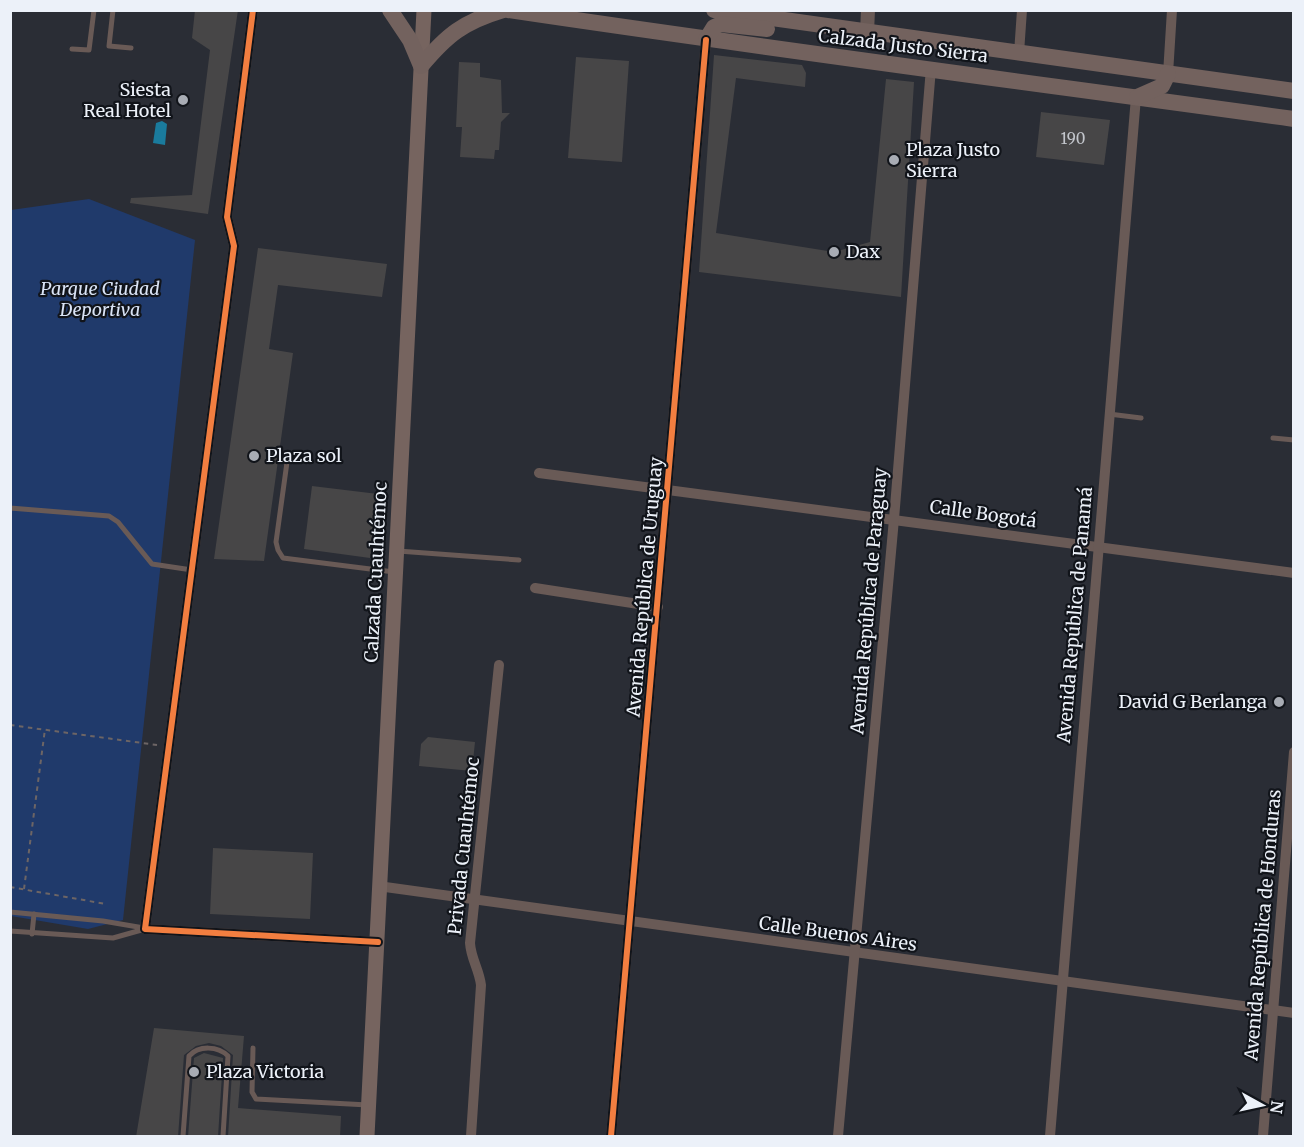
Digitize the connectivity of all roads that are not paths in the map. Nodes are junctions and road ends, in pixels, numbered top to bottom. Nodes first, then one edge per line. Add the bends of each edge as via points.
1 (94, 10) edge
2 (113, 10) edge
3 (253, 10) edge
4 (390, 10) edge
5 (424, 10) edge
6 (505, 10) edge
7 (714, 10) edge
8 (868, 10) edge
9 (1022, 10) edge
10 (1172, 10) edge
11 (791, 22) junction
12 (867, 33) junction
13 (706, 40) junction
14 (131, 48) dead end
15 (72, 49) dead end
16 (1019, 53) junction
17 (421, 66) junction
18 (931, 68) junction
19 (1168, 74) junction
20 (1293, 92) edge
21 (1136, 98) junction
22 (1293, 119) edge
23 (1109, 414) junction
24 (1141, 417) dead end
25 (1273, 438) dead end
26 (1293, 440) edge
27 (288, 455) dead end
28 (539, 473) dead end
29 (668, 489) junction
30 (10, 508) edge
31 (894, 519) junction
32 (1097, 546) junction
33 (397, 551) junction
34 (519, 560) dead end
35 (192, 570) junction
36 (396, 572) junction
37 (1293, 573) edge
38 (535, 588) dead end
39 (658, 608) junction
40 (499, 665) dead end
41 (1293, 752) edge
42 (378, 886) junction
43 (475, 900) junction
44 (10, 912) edge
45 (34, 914) junction
46 (631, 922) junction
47 (145, 929) junction
48 (10, 931) edge
49 (32, 934) junction
50 (378, 942) junction
51 (853, 953) junction
52 (1062, 981) junction
53 (1273, 1010) junction
54 (1293, 1013) edge
55 (252, 1048) dead end
56 (369, 1106) junction
57 (183, 1137) edge
58 (224, 1137) edge
59 (367, 1137) edge
60 (471, 1137) edge
61 (611, 1137) edge
62 (838, 1137) edge
63 (1050, 1137) edge
64 (1263, 1137) edge

1 - 15 lane via 89,50
2 - 14 lane via 109,46
3 - 35 street via 227,217 234,246
4 - 17 main road
5 - 17 main road, Calzada Cuauhtémoc
6 - 13 main road, Calzada Justo Sierra
6 - 17 main road via 462,26
7 - 11 main road, Calzada Justo Sierra
8 - 12 street
9 - 16 street
10 - 19 street
11 - 12 main road, Calzada Justo Sierra
11 - 13 main road via 780,31 721,24 714,27
12 - 16 main road, Calzada Justo Sierra
13 - 18 main road, Calzada Justo Sierra
13 - 29 street, Avenida República de Uruguay
16 - 19 main road, Calzada Justo Sierra
17 - 33 main road, Calzada Cuauhtémoc
18 - 21 main road, Calzada Justo Sierra
18 - 31 street, Avenida República de Paraguay
19 - 20 main road, Calzada Justo Sierra
19 - 21 main road via 1162,86
21 - 22 main road, Calzada Justo Sierra
21 - 23 street, Avenida República de Panamá
23 - 24 lane
23 - 32 street, Avenida República de Panamá
25 - 26 lane
27 - 36 lane via 276,542 283,558
28 - 29 street, Calle Bogotá
29 - 31 street, Calle Bogotá
29 - 39 street, Avenida República de Uruguay
30 - 35 lane via 109,516 152,564
31 - 32 street, Calle Bogotá
31 - 51 street, Avenida República de Paraguay
32 - 37 street, Calle Bogotá
32 - 52 street, Avenida República de Panamá
33 - 34 lane
33 - 36 main road, Calzada Cuauhtémoc
35 - 47 street
36 - 42 main road, Calzada Cuauhtémoc
38 - 39 street
39 - 46 street, Avenida República de Uruguay
40 - 43 street, Privada Cuauhtémoc
41 - 53 street, Avenida República de Honduras
42 - 43 street, Calle Buenos Aires
42 - 50 main road, Calzada Cuauhtémoc
43 - 46 street, Calle Buenos Aires
43 - 60 street, Privada Cuauhtémoc via 471,956 481,985
44 - 45 lane
45 - 47 lane
45 - 49 lane
46 - 51 street, Calle Buenos Aires
46 - 61 street, Avenida República de Uruguay
47 - 49 lane via 114,938
47 - 50 street
48 - 49 lane
50 - 56 main road, Calzada Cuauhtémoc
51 - 52 street, Calle Buenos Aires
51 - 62 street, Avenida República de Paraguay
52 - 53 street, Calle Buenos Aires
52 - 63 street, Avenida República de Panamá
53 - 54 street, Calle Buenos Aires
53 - 64 street, Avenida República de Honduras
55 - 56 lane via 252,1092 256,1099
56 - 59 main road, Calzada Cuauhtémoc
57 - 58 lane via 189,1056 202,1048 222,1050 228,1056

